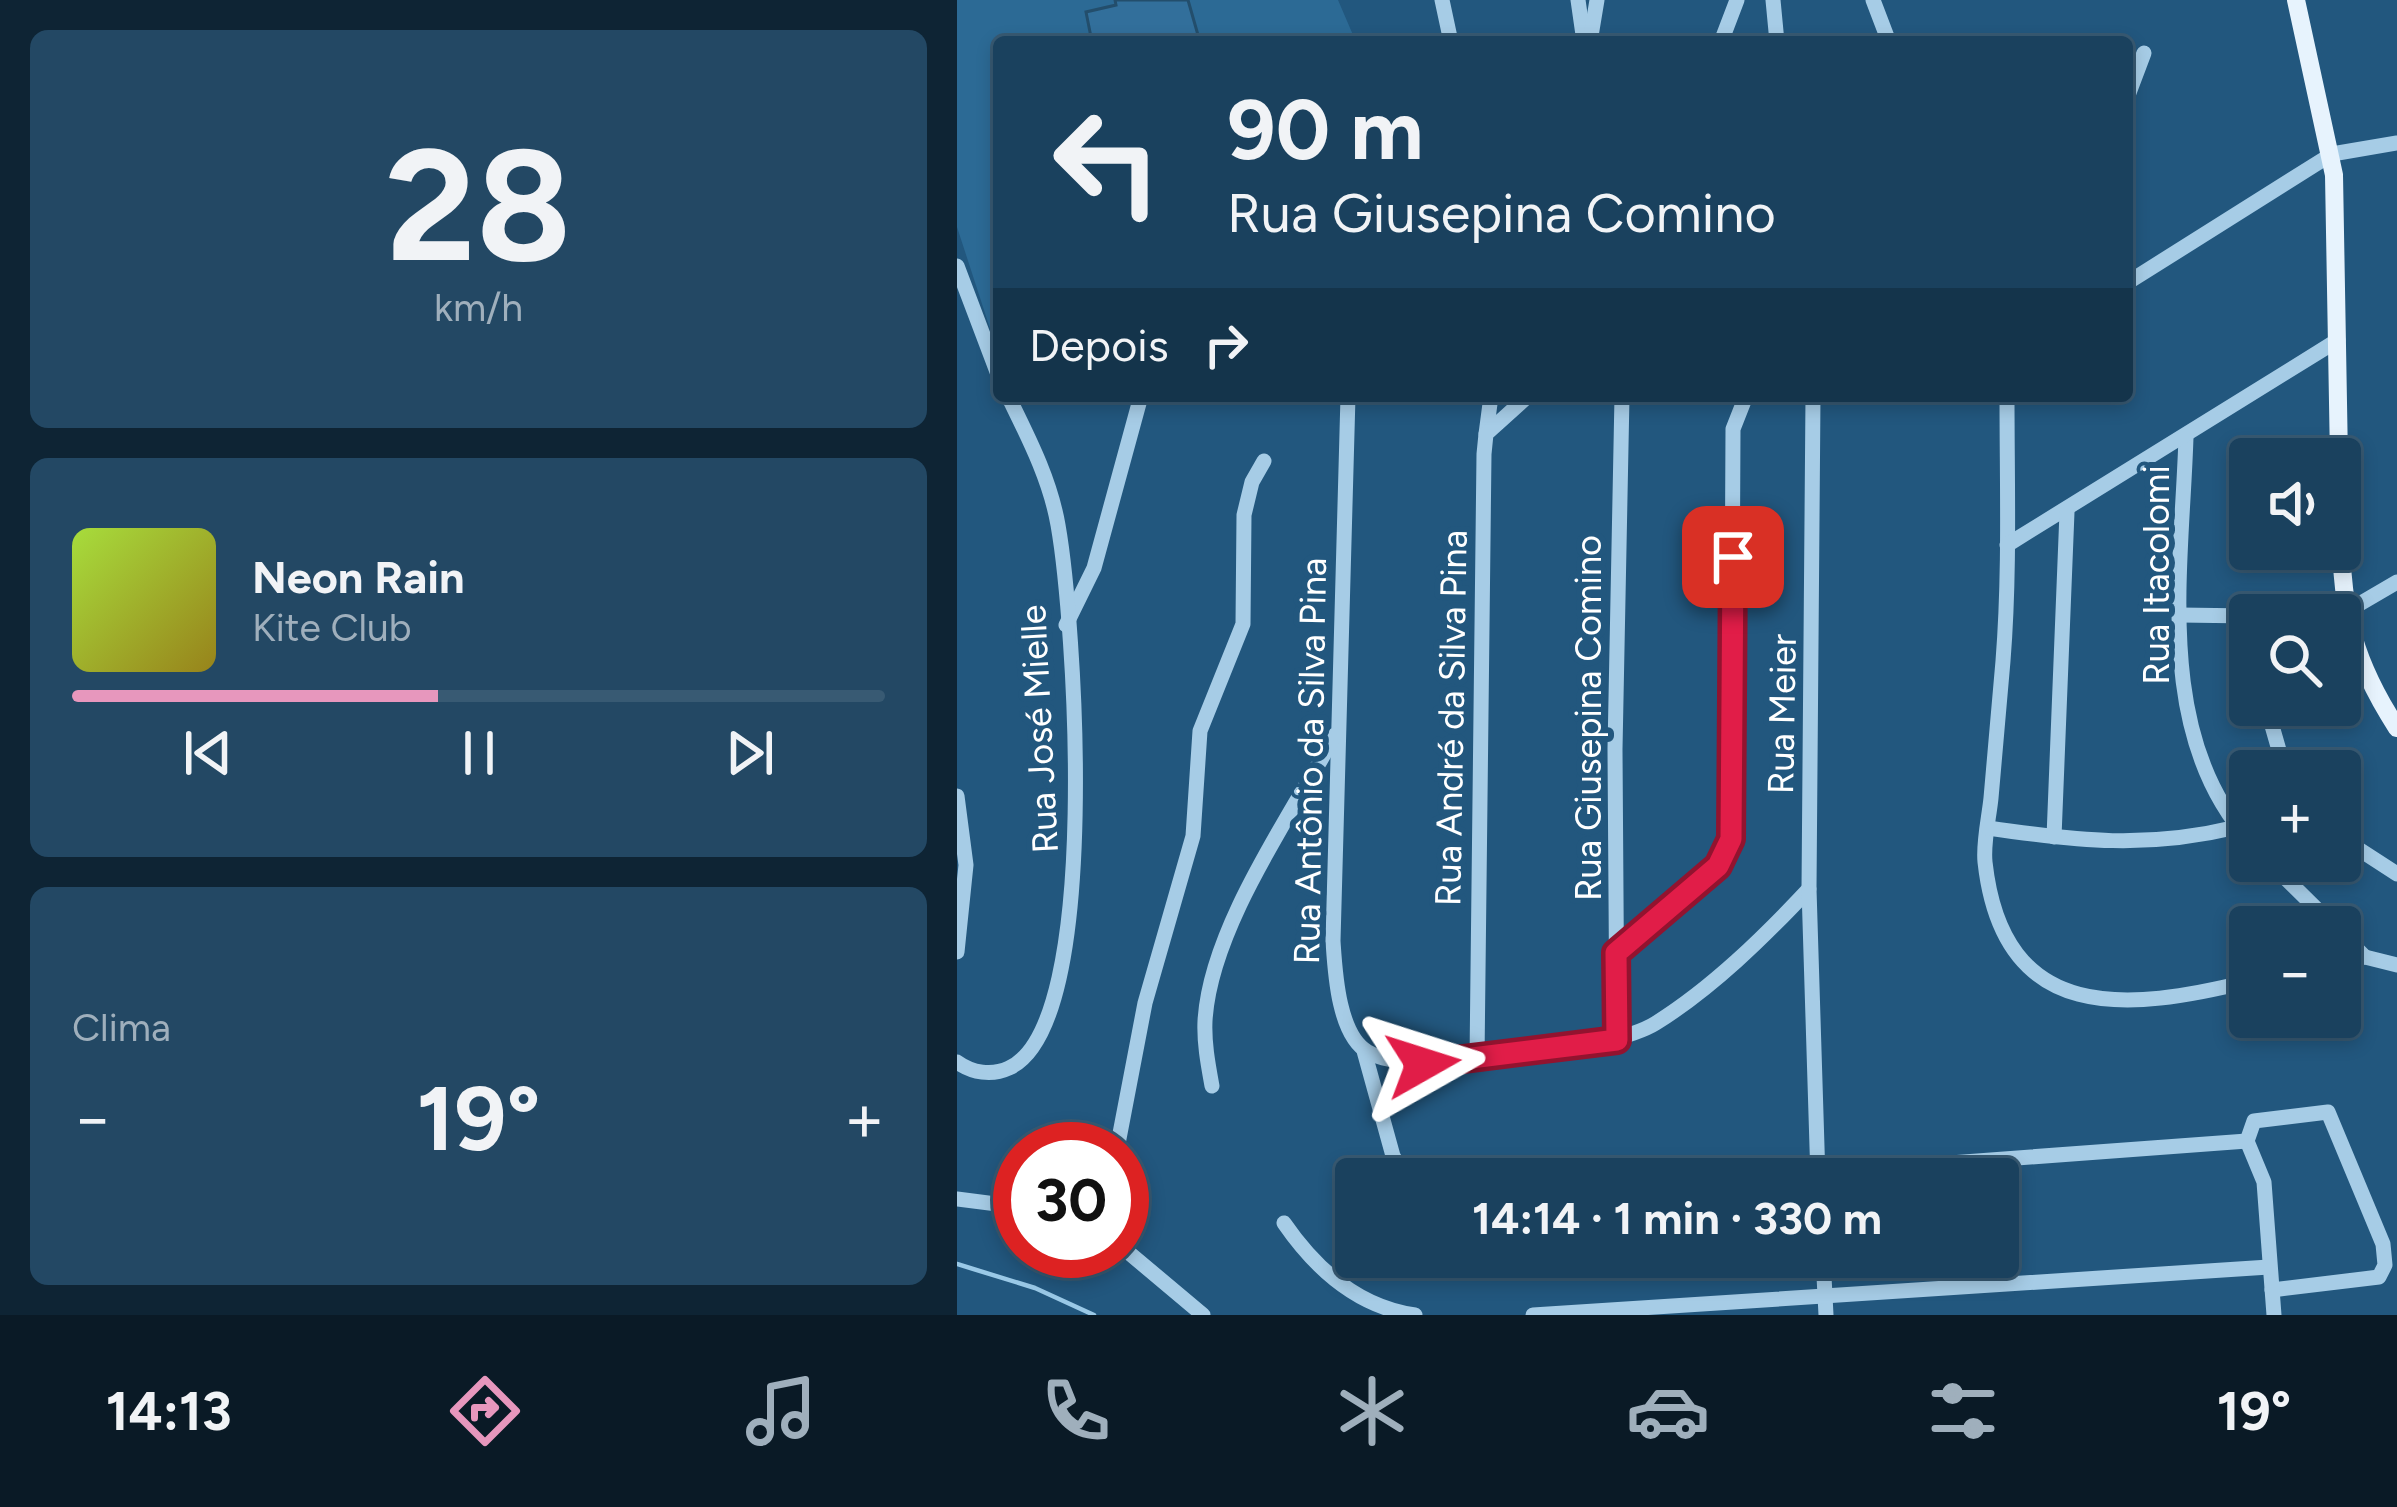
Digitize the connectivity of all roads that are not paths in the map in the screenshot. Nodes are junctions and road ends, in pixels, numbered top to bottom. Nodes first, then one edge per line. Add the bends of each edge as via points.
1 (1442, 0) edge
2 (1578, 0) edge
3 (1597, 0) edge
4 (1738, 0) edge
5 (1773, 0) edge
6 (1873, 0) edge
7 (2296, 0) edge
8 (1450, 36) edge
9 (1586, 36) edge
10 (1588, 36) edge
11 (1723, 36) edge
12 (1776, 36) edge
13 (1887, 36) edge
14 (2144, 53) dead end
15 (2133, 82) edge
16 (2397, 143) edge
17 (2332, 154) junction
18 (957, 269) edge
19 (2133, 279) edge
20 (2338, 340) junction
21 (993, 361) edge
22 (1011, 402) edge
23 (1139, 402) edge
24 (1348, 402) edge
25 (1490, 402) edge
26 (1521, 402) edge
27 (1622, 402) edge
28 (1744, 402) edge
29 (1813, 402) edge
30 (2008, 402) edge
31 (1486, 434) junction
32 (2186, 437) junction
33 (2339, 438) edge
34 (1264, 461) dead end
35 (2067, 512) junction
36 (2007, 545) junction
37 (2397, 582) edge
38 (2361, 603) edge
39 (2180, 615) junction
40 (2229, 616) edge
41 (1065, 628) junction
42 (2361, 659) edge
43 (2397, 728) edge
44 (1337, 731) junction
45 (957, 796) edge
46 (2229, 810) edge
47 (1988, 828) junction
48 (2229, 828) edge
49 (2054, 837) junction
50 (2361, 851) edge
51 (2397, 874) edge
52 (2290, 882) edge
53 (1809, 890) junction
54 (2313, 906) edge
55 (957, 952) edge
56 (1616, 953) junction
57 (2361, 953) edge
58 (2361, 957) edge
59 (2365, 957) junction
60 (2397, 965) edge
61 (2229, 985) edge
62 (1617, 1040) junction
63 (1364, 1051) junction
64 (1477, 1059) junction
65 (957, 1062) edge
66 (1211, 1086) dead end
67 (1122, 1122) edge
68 (2247, 1141) junction
69 (1394, 1158) edge
70 (1817, 1158) edge
71 (2019, 1160) edge
72 (957, 1199) edge
73 (993, 1204) edge
74 (1284, 1222) dead end
75 (2269, 1267) junction
76 (1149, 1270) edge
77 (2272, 1290) junction
78 (1826, 1306) edge
79 (1203, 1315) edge
80 (1415, 1315) edge
81 (1533, 1315) edge
82 (2274, 1315) edge

1 - 8 street
2 - 9 street
3 - 10 street
4 - 11 street
5 - 12 street
6 - 13 street
7 - 17 main road
14 - 15 street
16 - 17 street
17 - 19 street
17 - 20 main road
18 - 21 street
20 - 32 street
20 - 33 main road
22 - 41 street, Rua José Mielle via 1058,526
23 - 41 street via 1094,568
24 - 44 street, Rua Antônio da Silva Pina
25 - 31 street, Rua André da Silva Pina
26 - 31 street
27 - 56 street, Rua Giusepina Comino
28 - 56 street via 1733,429 1731,839 1718,866
29 - 53 street, Rua Meier
30 - 36 street
31 - 64 street, Rua André da Silva Pina
32 - 35 street
32 - 39 street, Rua Itacolomi
34 - 67 street via 1244,515 1243,625 1201,731 1193,836 1145,1004
35 - 36 street
35 - 49 street
36 - 47 street
37 - 38 street
39 - 40 street
39 - 46 street, Rua Itacolomi via 2187,705
41 - 65 street, Rua José Mielle via 1078,842 1049,1008 1033,1048 1013,1067 980,1072
42 - 43 main road
44 - 63 street, Rua Antônio da Silva Pina via 1336,980
44 - 66 street via 1219,962 1205,1021
45 - 55 street via 965,878
47 - 49 street
47 - 61 street via 1985,860 2012,943 2037,973 2103,1003
48 - 49 street via 2161,843
50 - 51 street
52 - 54 street
53 - 62 street via 1656,1024
53 - 70 street, Rua Meier
56 - 62 street, Rua Giusepina Comino
57 - 59 street
58 - 59 street
59 - 60 street
62 - 64 street
63 - 64 street via 1394,1062
63 - 69 street, Rua Antônio da Silva Pina
68 - 71 street
68 - 75 street via 2263,1182
68 - 77 street via 2250,1125 2263,1118 2321,1110 2334,1117 2383,1244 2377,1278
72 - 73 street
74 - 80 street via 1359,1297
75 - 77 street
75 - 78 street
76 - 79 street
77 - 82 street
78 - 81 street

